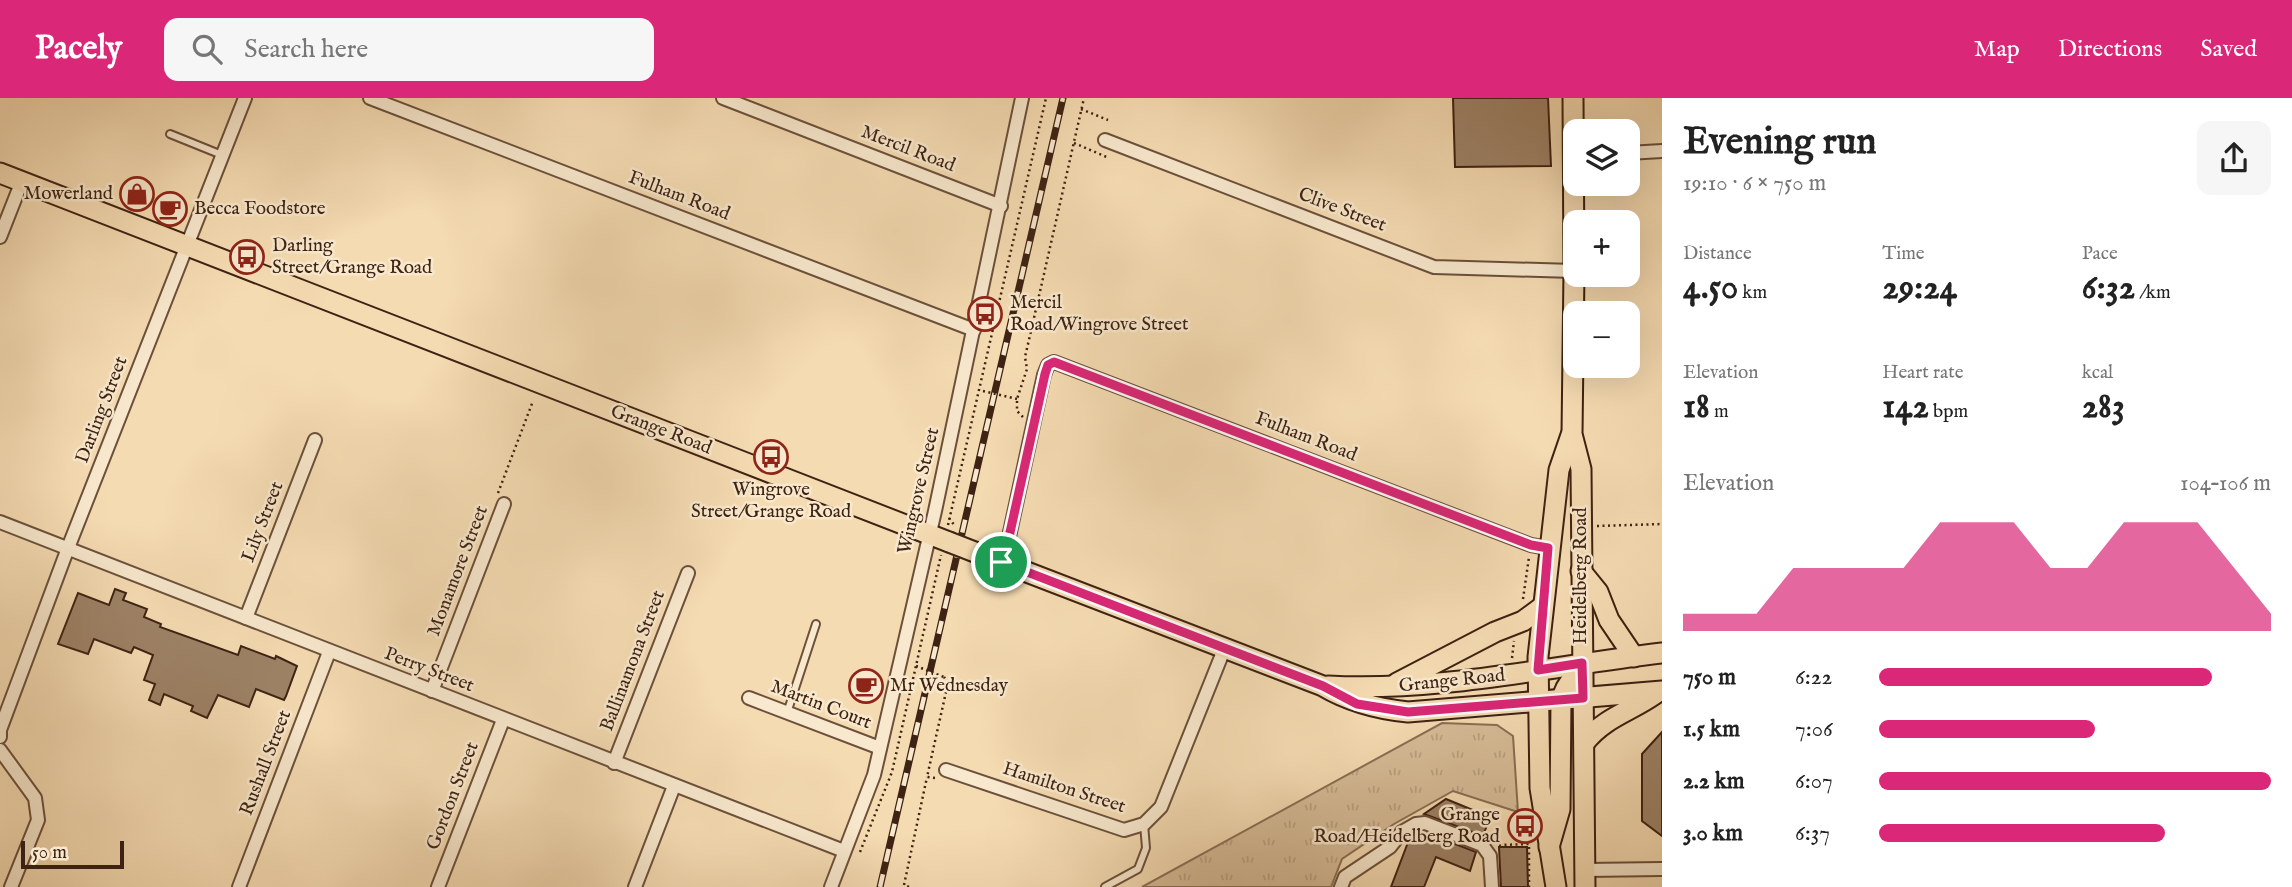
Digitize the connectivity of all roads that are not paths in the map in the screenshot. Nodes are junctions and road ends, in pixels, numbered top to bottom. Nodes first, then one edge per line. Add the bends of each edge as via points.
1 (244, 98) edge
2 (370, 98) edge
3 (723, 98) edge
4 (1022, 98) edge
5 (1573, 98) edge
6 (399, 103) edge
7 (1573, 119) edge
8 (170, 134) dead end
9 (1105, 139) dead end
10 (1662, 151) edge
11 (1640, 152) edge
12 (222, 155) junction
13 (0, 173) edge
14 (22, 181) junction
15 (1001, 206) junction
16 (0, 237) edge
17 (187, 246) junction
18 (1563, 271) edge
19 (1574, 287) edge
20 (974, 330) junction
21 (1572, 433) junction
22 (315, 440) dead end
23 (500, 501) road end
24 (0, 522) edge
25 (930, 535) junction
26 (1540, 547) junction
27 (68, 548) junction
28 (1000, 561) junction
29 (1581, 571) junction
30 (688, 573) dead end
31 (1542, 607) junction
32 (246, 618) junction
33 (816, 624) dead end
34 (1225, 647) junction
35 (329, 652) junction
36 (1662, 653) edge
37 (1634, 657) junction
38 (1582, 663) junction
39 (1538, 670) junction
40 (1323, 686) junction
41 (1387, 688) junction
42 (432, 691) junction
43 (1660, 691) edge
44 (749, 698) dead end
45 (1583, 698) junction
46 (1561, 700) junction
47 (1537, 702) junction
48 (787, 713) junction
49 (503, 720) junction
50 (0, 729) edge
51 (0, 737) edge
52 (1585, 742) junction
53 (880, 748) junction
54 (0, 750) edge
55 (614, 763) junction
56 (946, 770) road end
57 (674, 786) junction
58 (1144, 824) junction
59 (1549, 850) junction
60 (844, 851) junction
61 (1662, 869) edge
62 (1582, 874) edge
63 (11, 887) edge
64 (239, 887) edge
65 (439, 887) edge
66 (635, 887) edge
67 (831, 887) edge
68 (1105, 887) edge
69 (1341, 887) edge
70 (1492, 887) edge
71 (1556, 887) edge
72 (1574, 887) edge

1 - 12 street, Darling Street
2 - 6 street, Fulham Road
3 - 15 street, Mercil Road
4 - 15 street, Wingrove Street
5 - 7 main road, Heidelberg Road
6 - 20 street, Fulham Road
8 - 12 lane
9 - 18 street, Clive Street via 1434,267
10 - 11 street
12 - 17 street, Darling Street
13 - 14 main road, Grange Road
14 - 16 street
14 - 17 main road, Grange Road
15 - 20 street, Wingrove Street
17 - 25 main road, Grange Road
17 - 27 street, Darling Street
19 - 21 main road, Heidelberg Road
20 - 25 street, Wingrove Street
21 - 26 main road, Heidelberg Road
21 - 29 main road, Heidelberg Road via 1581,469
22 - 32 street, Lily Street
23 - 42 street, Monamore Street
24 - 27 street, Perry Street
25 - 28 main road, Grange Road, bridge via 947,551
25 - 53 street, Wingrove Street
26 - 28 street, Fulham Road via 1058,362 1051,363 1045,374
26 - 31 main road, Heidelberg Road
27 - 32 street, Perry Street
27 - 50 street, Darling Street
28 - 34 main road, Grange Road
29 - 37 main road
29 - 38 main road, Heidelberg Road
30 - 55 street, Ballinamona Street
31 - 39 main road, Heidelberg Road
31 - 41 main road via 1513,634 1486,636
32 - 35 street, Perry Street
33 - 48 lane
34 - 40 main road, Grange Road
34 - 58 street, Hamilton Street via 1161,807
35 - 42 street, Perry Street
35 - 64 street, Rushall Street
36 - 37 main road, Grange Road
37 - 38 main road, Grange Road
38 - 39 main road, Grange Road
38 - 45 main road, Heidelberg Road
38 - 46 main road
39 - 41 main road, Grange Road
39 - 47 main road, Heidelberg Road
40 - 41 main road, Grange Road
40 - 47 main road, Grange Road via 1357,704 1400,711
42 - 49 street, Perry Street
43 - 45 main road, Grange Road
43 - 52 main road via 1602,723
44 - 48 street, Martin Court
45 - 46 main road, Grange Road
45 - 52 main road, Heidelberg Road
46 - 47 main road, Grange Road
46 - 59 main road via 1560,809
47 - 59 main road, Heidelberg Road via 1540,788
48 - 53 street, Martin Court
49 - 55 street, Perry Street
49 - 65 street, Gordon Street
50 - 51 street, Darling Street
52 - 62 main road, Heidelberg Road
53 - 60 street, Wingrove Street
54 - 63 street via 35,798 37,820
55 - 57 street, Perry Street
56 - 58 street, Hamilton Street via 1124,830
57 - 60 street, Perry Street
57 - 66 street
58 - 68 lane via 1146,848 1139,869
59 - 62 main road
59 - 71 main road, Heidelberg Road
60 - 67 street, Wingrove Street
61 - 62 street
62 - 72 main road, Heidelberg Road
69 - 70 street via 1345,877 1390,847 1402,832 1425,823 1482,845 1492,864

